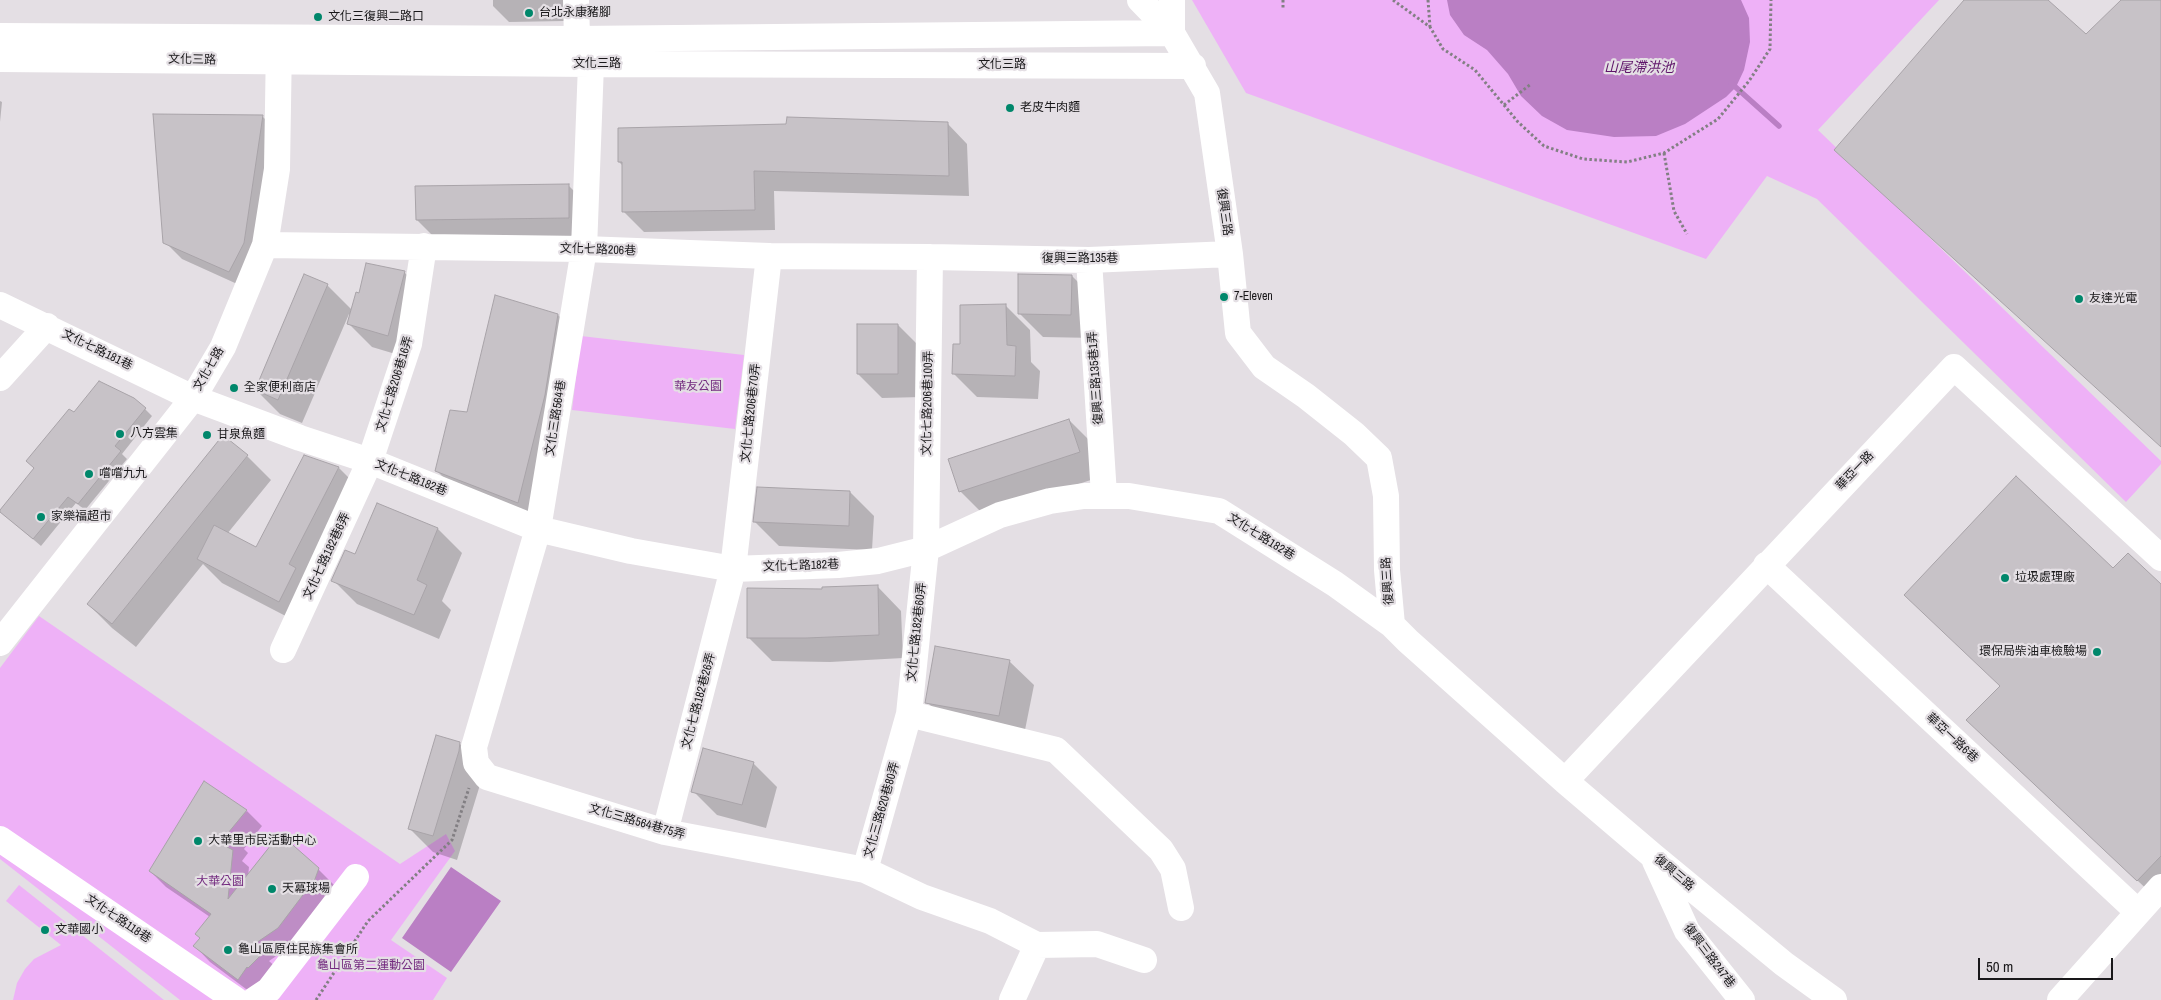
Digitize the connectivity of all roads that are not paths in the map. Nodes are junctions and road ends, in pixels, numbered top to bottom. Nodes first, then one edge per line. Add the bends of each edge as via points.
1 (576, 0) edge
2 (1140, 0) edge
3 (1172, 0) edge
4 (1172, 33) junction
5 (0, 36) edge
6 (577, 39) junction
7 (279, 49) junction
8 (0, 59) edge
9 (591, 64) junction
10 (1193, 66) junction
11 (265, 245) junction
12 (424, 246) junction
13 (584, 248) junction
14 (1230, 254) junction
15 (768, 256) junction
16 (930, 257) junction
17 (1089, 260) junction
18 (0, 305) edge
19 (47, 326) junction
20 (0, 378) edge
21 (193, 398) junction
22 (370, 461) junction
23 (1104, 495) junction
24 (538, 530) junction
25 (926, 549) junction
26 (2161, 558) edge
27 (1766, 565) junction
28 (733, 569) junction
29 (1392, 625) junction
30 (0, 643) edge
31 (284, 650) dead end
32 (909, 714) junction
33 (476, 764) joint
34 (1565, 781) junction
35 (665, 832) junction
36 (0, 838) edge
37 (1653, 856) junction
38 (865, 870) junction
39 (356, 878) dead end
40 (2161, 887) edge
41 (1181, 908) dead end
42 (2138, 912) junction
43 (1037, 945) junction
44 (1144, 960) dead end
45 (236, 1000) edge
46 (254, 1000) edge
47 (1012, 1000) edge
48 (1742, 1000) edge
49 (1834, 1000) edge
50 (2060, 1000) edge

1 - 6 street
2 - 4 street, 復興三路
3 - 4 street
4 - 6 street, 文化三路
4 - 10 street, 復興三路
5 - 7 street, 文化三路
6 - 7 street, 文化三路
6 - 9 street
7 - 8 street, 文化三路
7 - 9 street, 文化三路
7 - 11 street, 文化七路 via 277,169
9 - 10 street, 文化三路
9 - 13 street, 文化三路564巷
10 - 14 street, 復興三路 via 1207,93
11 - 12 street, 文化七路206巷
11 - 21 street, 文化七路 via 223,347
12 - 13 street, 文化七路206巷
12 - 22 street, 文化七路206巷16弄 via 409,344
13 - 15 street, 文化七路206巷
13 - 24 street, 文化三路564巷
14 - 17 street, 復興三路135巷
14 - 29 street, 復興三路 via 1238,333 1264,367 1354,434 1379,458 1386,496 1386,570
15 - 16 street, 文化七路206巷
15 - 28 street, 文化七路206巷70弄
16 - 17 street, 復興三路135巷
16 - 25 street, 文化七路206巷100弄
17 - 23 street, 復興三路135巷1弄
18 - 19 street, 文化七路181巷
19 - 20 street
19 - 21 street, 文化七路181巷
21 - 22 street, 文化七路182巷
21 - 30 street, 文化七路
22 - 24 street, 文化七路182巷
22 - 31 street, 文化七路182巷6弄
23 - 25 street, 文化七路182巷 via 1050,501 1000,515
23 - 29 street, 文化七路182巷 via 1219,511 1306,564
24 - 28 street, 文化七路182巷
24 - 33 street, 文化三路564巷 via 474,747
25 - 28 street, 文化七路182巷 via 878,561
25 - 32 street, 文化七路182巷60弄
26 - 27 street, 華亞一路 via 1954,367
27 - 34 street, 華亞一路
27 - 42 street, 華亞一路6巷
28 - 35 street, 文化七路182巷26弄
29 - 34 street, 復興三路
32 - 38 street, 文化三路620巷80弄
32 - 41 street via 1056,750 1161,850 1173,869
33 - 35 street, 文化三路564巷75弄 via 487,777
34 - 37 street, 復興三路
35 - 38 street, 文化三路564巷75弄
36 - 45 street, 文化七路118巷
37 - 48 street, 復興三路247巷 via 1687,931
37 - 49 street, 復興三路 via 1784,964
38 - 43 street, 文化三路620巷80弄 via 922,897 990,921
39 - 46 street via 269,990
40 - 42 street
42 - 50 street
43 - 44 street, 文化三路620巷80弄 via 1097,944
43 - 47 street

